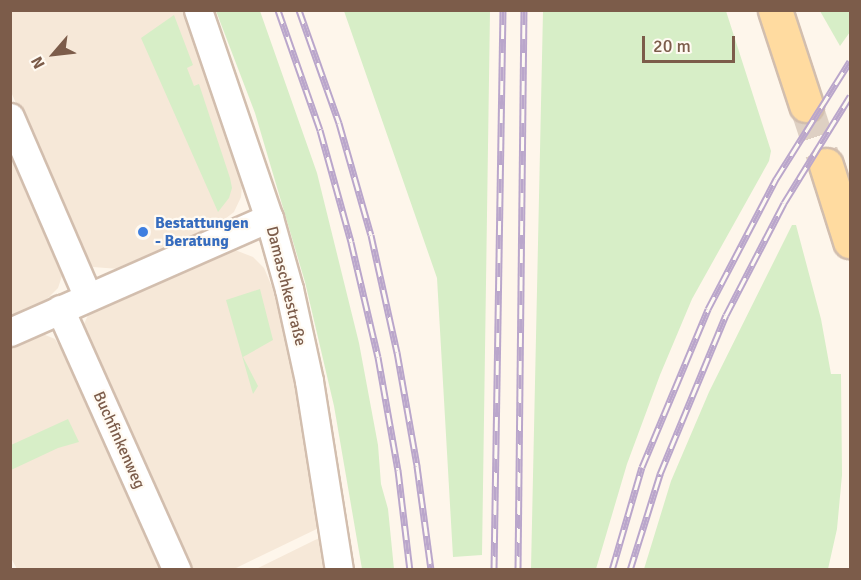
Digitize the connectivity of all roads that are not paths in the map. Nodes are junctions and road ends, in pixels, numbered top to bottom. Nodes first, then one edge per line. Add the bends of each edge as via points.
1 (198, 10) edge
2 (775, 10) edge
3 (806, 105) tunnel mouth
4 (10, 117) edge
5 (826, 165) tunnel mouth
6 (269, 218) junction
7 (850, 241) edge
8 (88, 297) junction
9 (60, 309) junction
10 (10, 332) edge
11 (177, 570) edge
12 (339, 570) edge

1 - 6 street, Damaschkestraße
2 - 3 main road
4 - 8 street
5 - 7 main road
6 - 8 street
6 - 12 street, Damaschkestraße via 309,381
8 - 9 street
9 - 10 street
9 - 11 street, Buchfinkenweg

